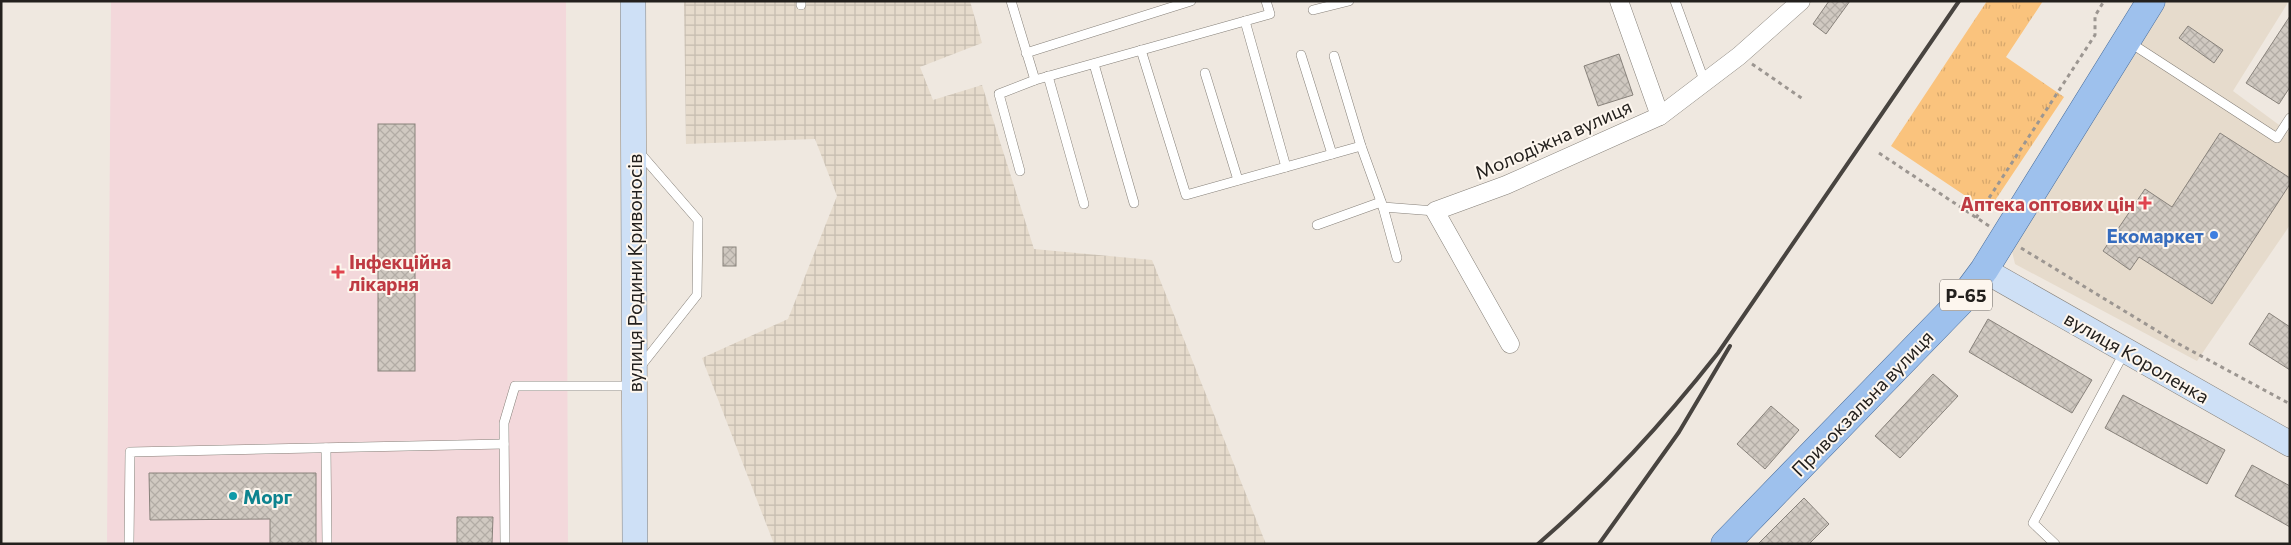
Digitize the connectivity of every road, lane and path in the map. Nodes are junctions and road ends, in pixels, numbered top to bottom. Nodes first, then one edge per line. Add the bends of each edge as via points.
1 (633, 1) edge
2 (1010, 1) edge
3 (1191, 1) edge
4 (1266, 1) edge
5 (1349, 1) edge
6 (1619, 1) edge
7 (1674, 1) edge
8 (1801, 1) edge
9 (2104, 1) edge
10 (2151, 1) edge
11 (1313, 10) dead end
12 (1246, 21) junction
13 (2126, 41) junction
14 (1141, 50) junction
15 (1026, 53) junction
16 (1301, 55) dead end
17 (1334, 56) dead end
18 (1739, 56) junction
19 (1094, 64) junction
20 (1205, 73) dead end
21 (1048, 76) junction
22 (1035, 80) junction
23 (1705, 83) junction
24 (1803, 99) dead end
25 (1660, 116) junction
26 (2290, 118) edge
27 (634, 146) junction
28 (1361, 146) junction
29 (1879, 153) dead end
30 (1332, 154) junction
31 (1286, 167) junction
32 (1020, 171) dead end
33 (1238, 180) junction
34 (1134, 203) dead end
35 (1084, 204) dead end
36 (1382, 205) junction
37 (1435, 211) junction
38 (1976, 218) junction
39 (1317, 225) dead end
40 (1991, 227) dead end
41 (2018, 247) dead end
42 (1397, 258) dead end
43 (1984, 270) junction
44 (1510, 344) dead end
45 (2125, 350) junction
46 (635, 379) junction
47 (2290, 404) edge
48 (504, 444) junction
49 (2290, 444) edge
50 (326, 448) junction
51 (129, 544) edge
52 (326, 544) edge
53 (505, 544) edge
54 (635, 544) edge
55 (1725, 544) edge
56 (2055, 544) edge

1 - 27 main road, вулиця Родини Кривоносів
2 - 15 lane
3 - 15 lane
4 - 12 lane via 1270,14
5 - 11 lane
6 - 25 street
7 - 23 lane
8 - 18 street, Молодіжна вулиця
9 - 38 path via 2095,16 2095,35
10 - 13 main road, Привокзальна вулиця / Р-65
12 - 14 lane
12 - 31 lane
13 - 26 lane via 2277,138
13 - 43 main road, Привокзальна вулиця / Р-65
14 - 19 lane
14 - 33 lane via 1186,195
15 - 22 lane
16 - 30 lane
17 - 28 lane
18 - 23 street, Молодіжна вулиця
18 - 24 path
19 - 21 lane
19 - 34 lane
20 - 33 lane
21 - 22 lane
21 - 35 lane
22 - 32 lane via 998,94
23 - 25 street, Молодіжна вулиця
25 - 37 street, Молодіжна вулиця via 1506,186
27 - 46 main road, вулиця Родини Кривоносів
27 - 46 lane via 698,220 697,295
28 - 30 lane
28 - 36 lane
29 - 38 path
30 - 31 lane
31 - 33 lane
36 - 37 lane
36 - 39 lane
36 - 42 lane
37 - 44 street
38 - 40 path
41 - 47 path via 2177,344
43 - 45 main road, вулиця Короленка
43 - 55 main road, Привокзальна вулиця / Р-65 via 1961,301
45 - 49 main road, вулиця Короленка
45 - 56 lane via 2033,523
46 - 48 lane via 515,386 504,423
46 - 54 main road, вулиця Родини Кривоносів
48 - 50 lane
48 - 53 lane
50 - 51 lane via 130,452
50 - 52 lane

